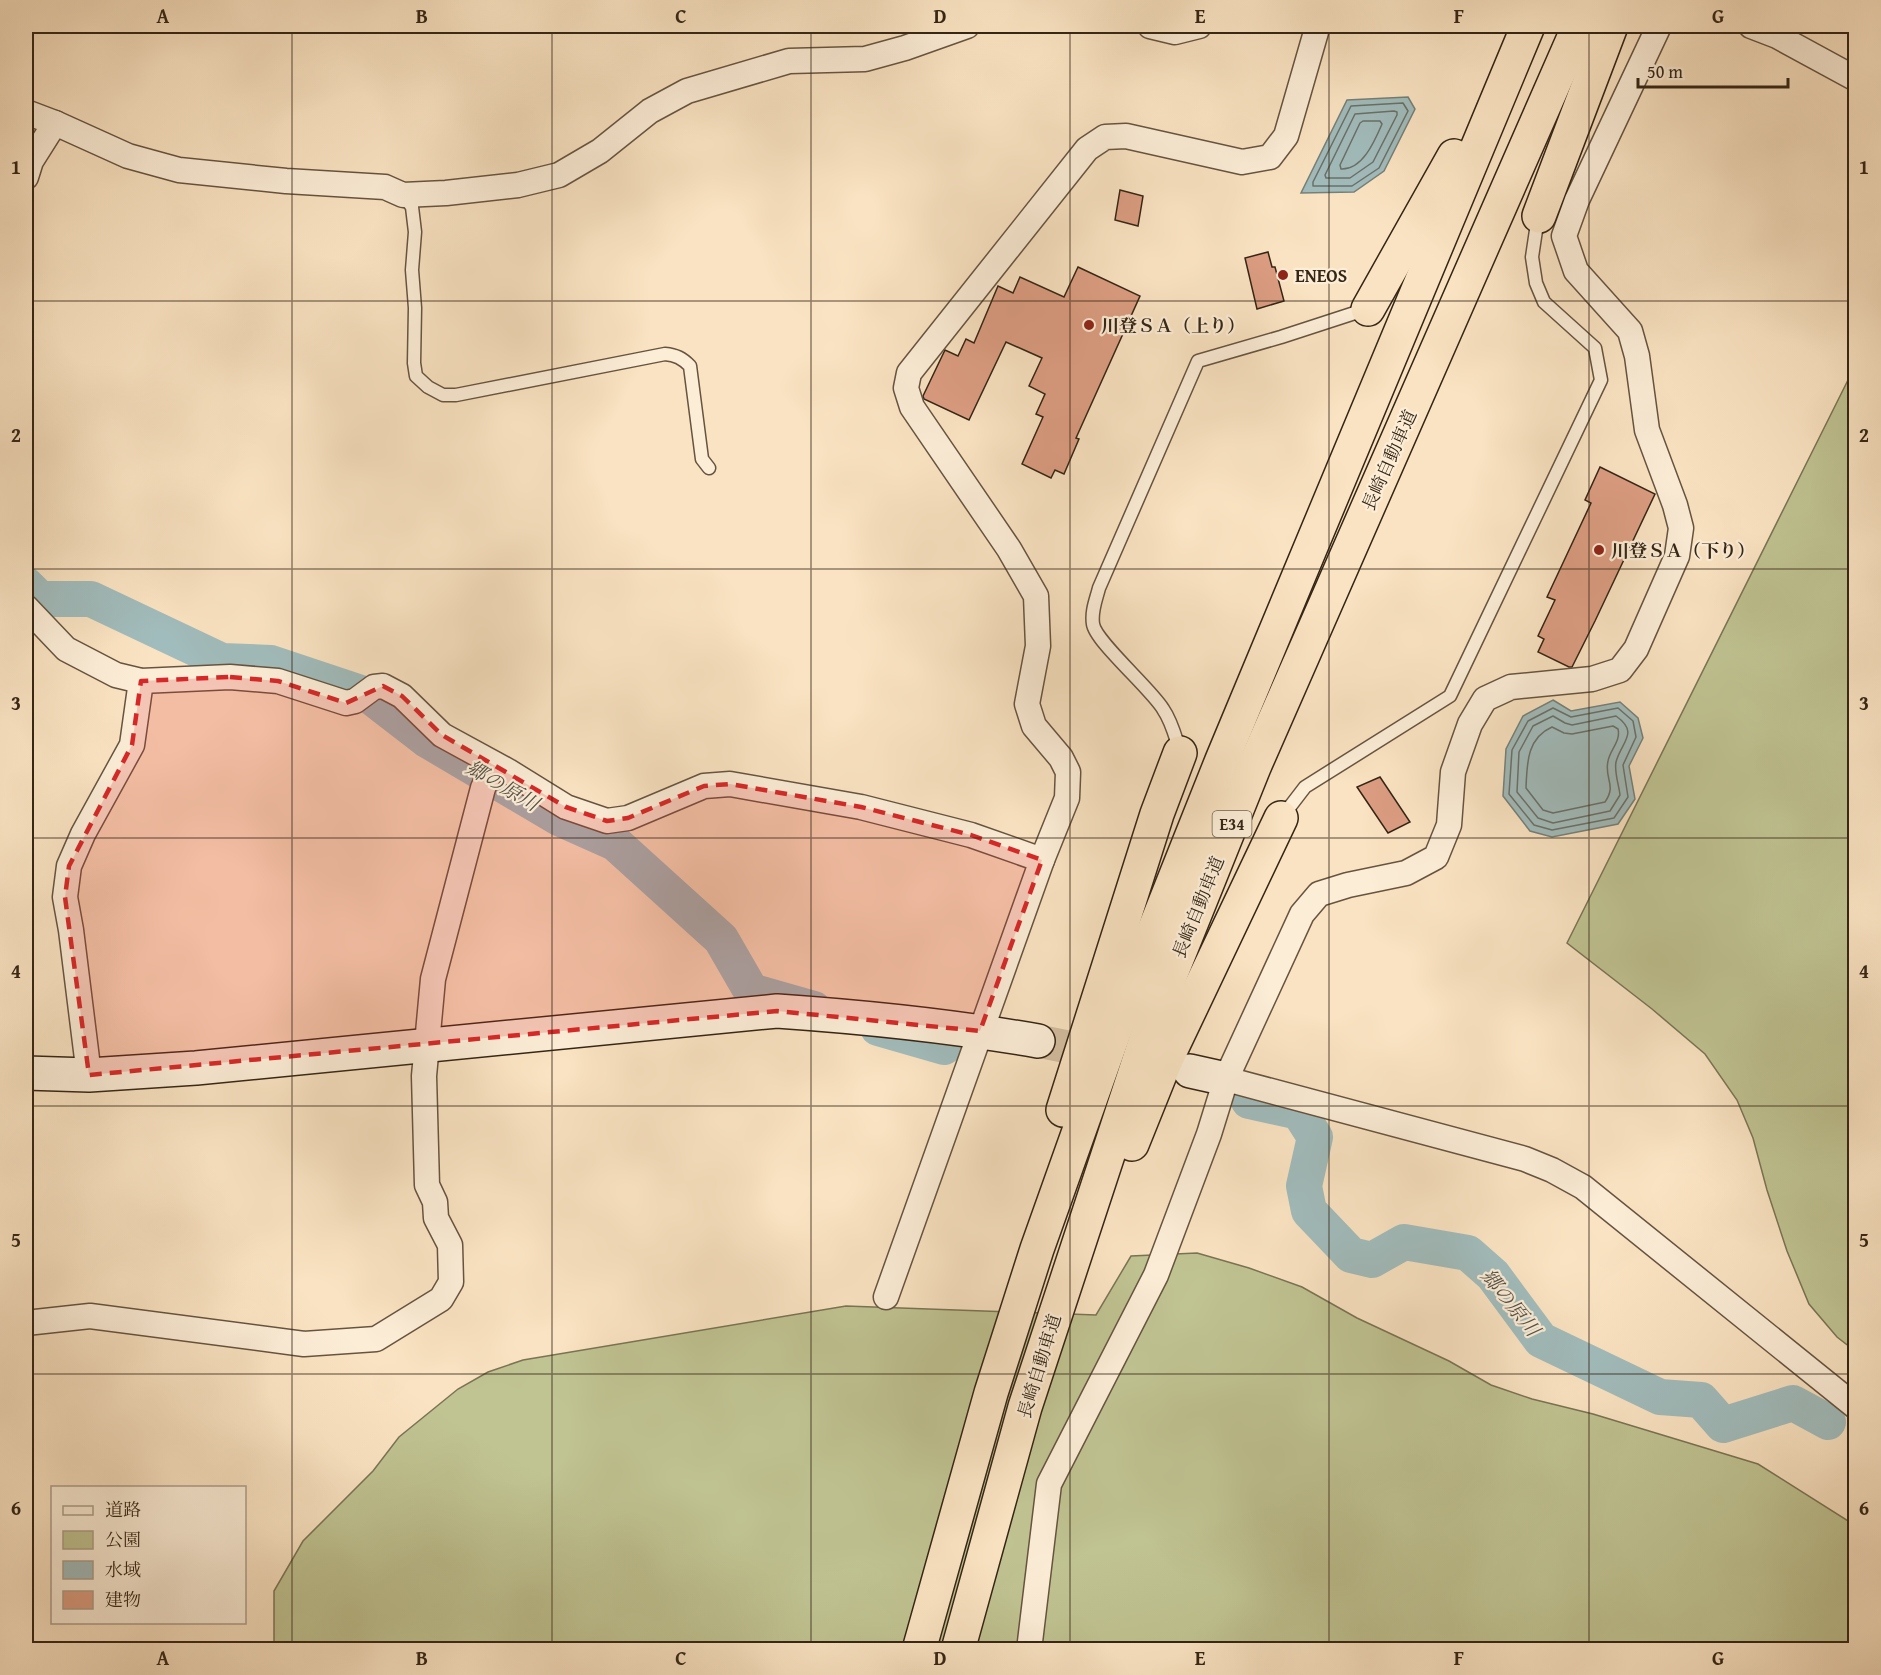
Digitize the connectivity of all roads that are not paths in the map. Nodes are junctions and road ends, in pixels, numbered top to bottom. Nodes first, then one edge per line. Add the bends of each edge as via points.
1 (967, 26) edge
2 (1150, 26) edge
3 (1199, 26) edge
4 (1315, 26) edge
5 (1528, 26) edge
6 (1579, 26) edge
7 (1611, 26) edge
8 (1659, 26) edge
9 (1751, 26) edge
10 (1856, 79) edge
11 (26, 112) edge
12 (55, 123) junction
13 (26, 177) edge
14 (403, 195) junction
15 (1539, 216) joint
16 (1368, 309) joint
17 (709, 468) dead end
18 (26, 607) edge
19 (141, 681) junction
20 (1180, 753) joint
21 (494, 764) junction
22 (1281, 818) joint
23 (1042, 860) junction
24 (980, 1031) junction
25 (1038, 1041) tunnel mouth
26 (428, 1045) junction
27 (1190, 1071) dead end
28 (26, 1073) edge
29 (89, 1075) junction
30 (1226, 1079) junction
31 (1073, 1259) junction
32 (886, 1297) dead end
33 (26, 1323) edge
34 (991, 1393) junction
35 (1856, 1407) edge
36 (919, 1650) edge
37 (958, 1650) edge
38 (1029, 1650) edge

1 - 14 street via 865,59 789,61 687,91 650,111 600,151 559,175 518,185
2 - 3 street via 1175,32
4 - 23 street via 1286,136 1270,157 1242,162 1126,136 1105,137 1087,149 909,373 906,388 912,407 1009,549 1036,596 1038,646 1028,704 1034,726 1068,772 1067,798
5 - 16 highway
5 - 34 highway, 長崎自動車道 / E34 via 1120,1013
6 - 31 highway, 長崎自動車道 / E34 via 1254,767 1152,1021
7 - 15 highway
8 - 30 street via 1564,236 1576,271 1630,331 1647,430 1681,528 1677,556 1636,649 1620,670 1592,679 1511,687 1485,699 1470,724 1453,772 1449,825 1436,857 1406,873 1319,894 1302,914
9 - 10 street
11 - 12 street
12 - 13 street via 31,161
12 - 14 street via 128,156 179,170 385,187
14 - 17 lane via 412,207 415,232 414,363 416,376 428,387 443,395 456,395 674,354 690,366 702,459
15 - 22 lane via 1532,257 1536,283 1544,302 1594,348 1601,380 1450,696 1305,787
16 - 20 lane via 1198,361 1099,588 1092,611 1093,626 1162,707 1173,726
18 - 19 street via 66,649 116,675
19 - 21 street via 230,677 278,681 346,703 383,686 402,696 442,735
19 - 29 street via 132,745 69,866 65,897
20 - 34 highway via 1153,825 1037,1194
21 - 23 street via 566,807 607,822 628,819 704,786 730,784 872,810 971,835
21 - 26 street via 483,788 433,979
22 - 31 highway via 1166,1062 1135,1138
23 - 24 street
24 - 25 street
24 - 26 street via 777,1011
24 - 32 street
26 - 29 street
26 - 33 street via 424,1076 428,1185 436,1218 450,1245 451,1282 441,1299 376,1339 304,1344 90,1316
27 - 30 street
28 - 29 street
30 - 35 street via 1525,1159 1552,1170 1583,1187
30 - 38 street via 1156,1275 1049,1485
31 - 37 highway, 長崎自動車道 / E34 via 1025,1407
34 - 36 highway, 長崎自動車道 / E34

